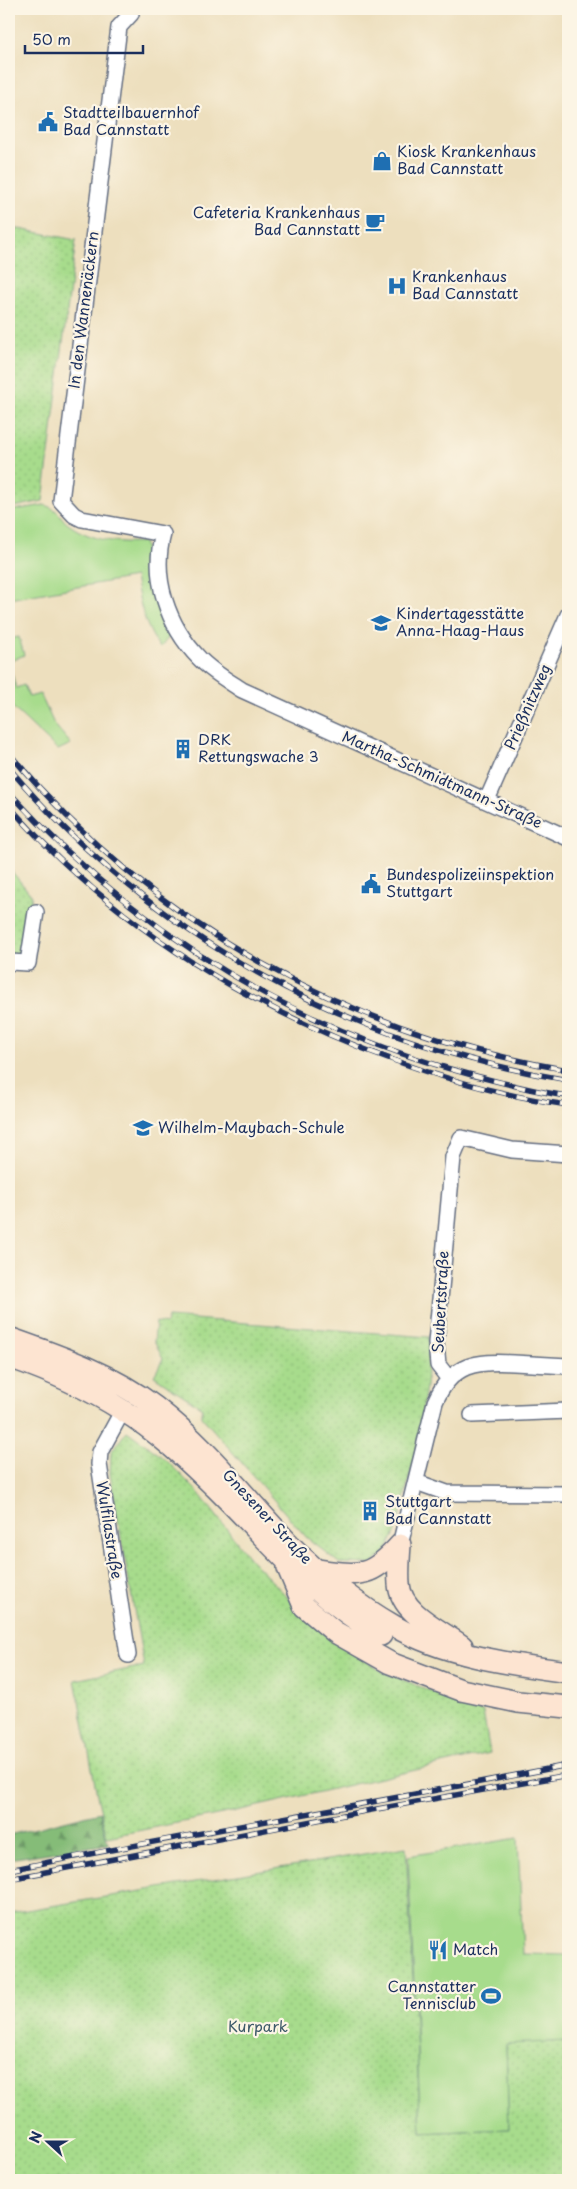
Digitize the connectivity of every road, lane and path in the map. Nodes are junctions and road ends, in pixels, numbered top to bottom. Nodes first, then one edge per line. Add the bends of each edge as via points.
1 (131, 14) dead end
2 (163, 534) joint
3 (568, 615) edge
4 (564, 637) edge
5 (487, 800) junction
6 (568, 838) edge
7 (36, 912) dead end
8 (9, 962) edge
9 (568, 1154) edge
10 (9, 1338) edge
11 (9, 1357) edge
12 (568, 1366) edge
13 (449, 1379) junction
14 (123, 1410) junction
15 (568, 1411) edge
16 (472, 1415) dead end
17 (416, 1482) junction
18 (568, 1494) edge
19 (400, 1545) junction
20 (285, 1561) junction
21 (316, 1569) junction
22 (128, 1655) dead end
23 (474, 1656) junction
24 (568, 1672) edge
25 (568, 1686) edge
26 (568, 1707) edge

1 - 2 street, In den Wannenäckern via 119,27 61,501 74,516 82,519
2 - 5 street, Martha-Schmidtmann-Straße via 159,567 166,606 184,641 213,671 242,690
3 - 4 street, Prießnitzweg
4 - 5 street, Prießnitzweg
5 - 6 street, Martha-Schmidtmann-Straße
7 - 8 street via 28,963
9 - 13 street, Seubertstraße via 512,1150 461,1138 453,1157 436,1343 438,1365
10 - 21 main road, Gnesener Straße via 120,1383 156,1408 222,1469
11 - 14 main road, Gnesener Straße via 65,1380
12 - 13 street via 486,1362 459,1370
13 - 17 street via 435,1402
14 - 20 main road, Gnesener Straße via 174,1449
14 - 22 street, Wulfilastraße via 100,1452 99,1464
15 - 16 street
17 - 18 street via 447,1493
17 - 19 street
19 - 21 main road via 383,1563 357,1575
19 - 23 main road via 398,1584 409,1608
20 - 25 main road, Gnesener Straße via 353,1617 403,1646 465,1668
20 - 26 main road via 304,1606 335,1632 390,1663 461,1690 518,1702
21 - 23 main road, Gnesener Straße via 395,1627 449,1650
23 - 24 main road, Gnesener Straße

